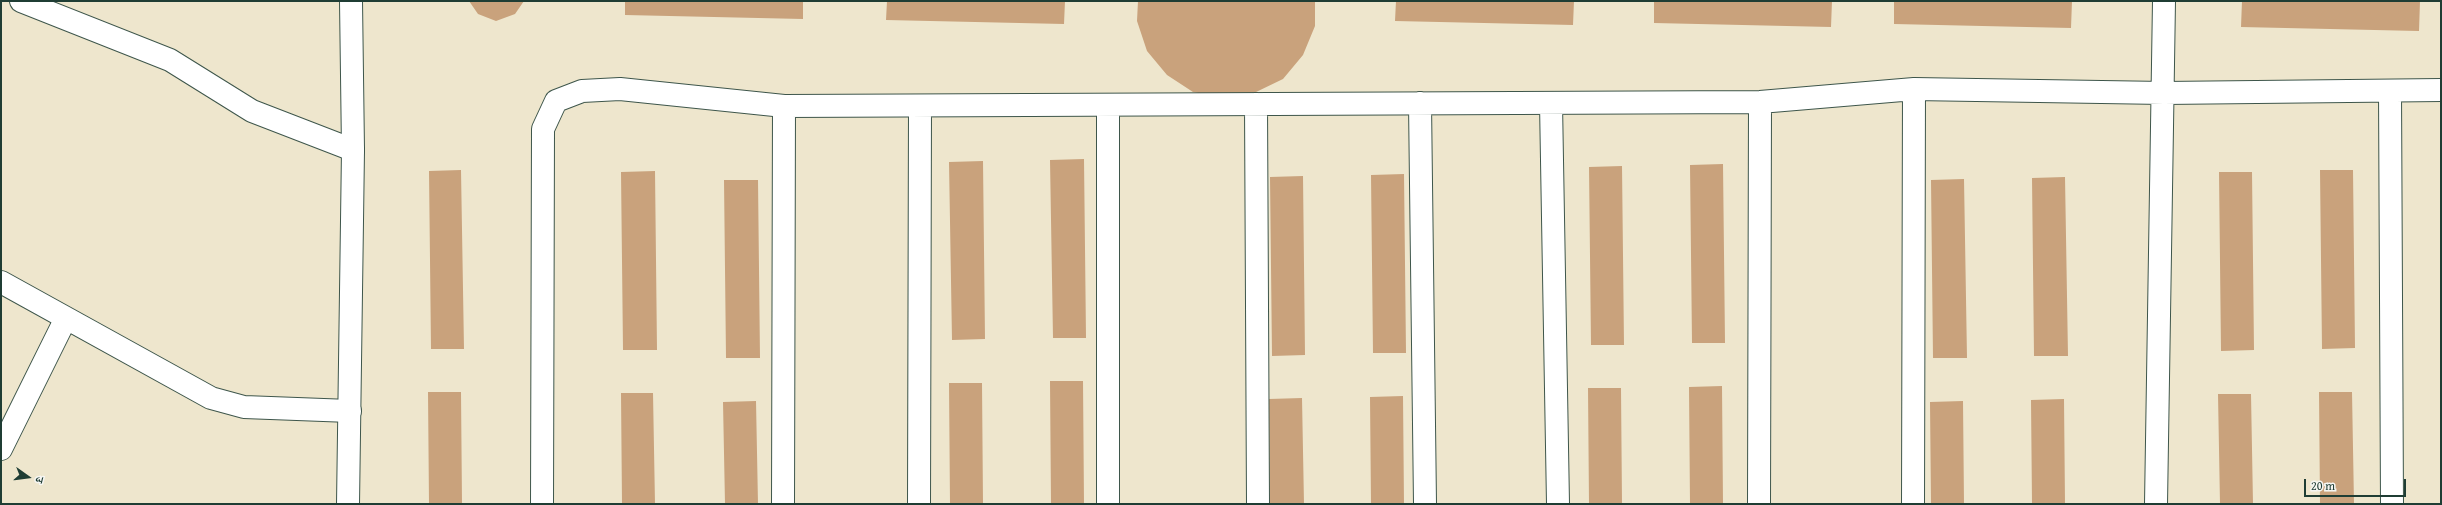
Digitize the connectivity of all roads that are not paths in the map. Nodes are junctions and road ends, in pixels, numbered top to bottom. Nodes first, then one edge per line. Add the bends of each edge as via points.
1 (21, 1) edge
2 (351, 1) edge
3 (2164, 1) edge
4 (1914, 89) junction
5 (2441, 90) edge
6 (2390, 91) junction
7 (2164, 93) junction
8 (1760, 102) junction
9 (1420, 103) junction
10 (1551, 103) junction
11 (1256, 104) junction
12 (1108, 105) junction
13 (784, 106) junction
14 (920, 106) junction
15 (353, 150) junction
16 (1, 282) edge
17 (66, 318) junction
18 (350, 411) junction
19 (1, 449) edge
20 (348, 504) edge
21 (542, 504) edge
22 (784, 504) edge
23 (919, 504) edge
24 (1108, 504) edge
25 (1258, 504) edge
26 (1425, 504) edge
27 (1558, 504) edge
28 (1759, 504) edge
29 (1913, 504) edge
30 (2156, 504) edge
31 (2392, 504) edge

1 - 15 street via 170,60 252,111
2 - 15 street
3 - 7 street
4 - 7 street
4 - 8 street
4 - 29 street
5 - 6 street
6 - 7 street
6 - 31 street
7 - 30 street
8 - 10 street
8 - 28 street
9 - 10 street
9 - 11 street
9 - 26 street
10 - 27 street
11 - 12 street
11 - 25 street
12 - 14 street
12 - 24 street
13 - 14 street
13 - 21 street via 620,89 582,91 556,101 543,129
13 - 22 street
14 - 23 street
15 - 18 street
16 - 17 street
17 - 18 street via 211,398 244,407
17 - 19 street
18 - 20 street

